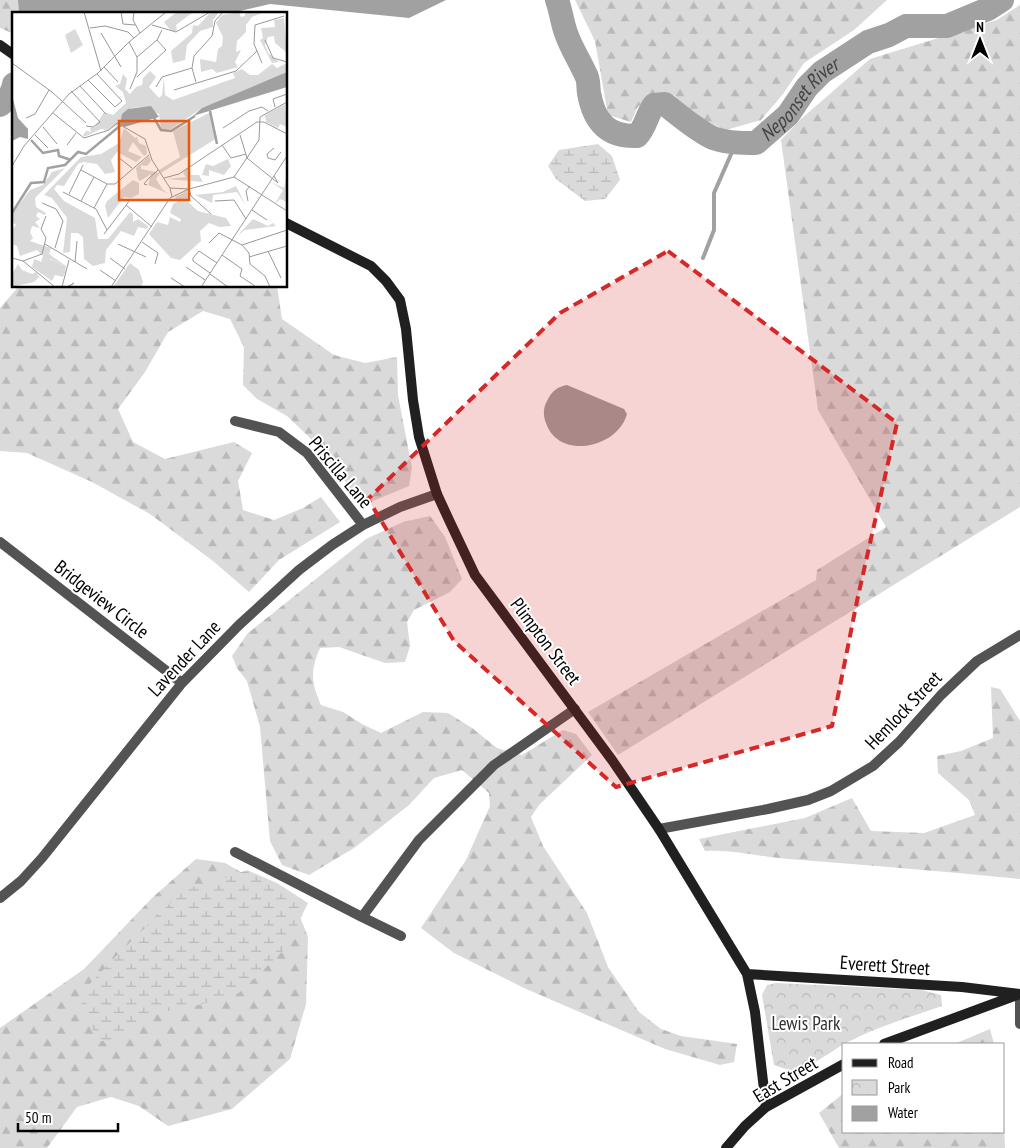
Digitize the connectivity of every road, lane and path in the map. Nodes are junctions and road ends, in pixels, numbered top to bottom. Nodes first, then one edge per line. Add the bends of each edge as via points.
1 (0, 45) edge
2 (12, 54) edge
3 (288, 224) edge
4 (235, 421) dead end
5 (437, 494) junction
6 (363, 525) junction
7 (0, 542) edge
8 (1020, 635) edge
9 (182, 683) junction
10 (575, 709) junction
11 (659, 829) junction
12 (235, 852) dead end
13 (0, 898) edge
14 (362, 917) junction
15 (401, 936) dead end
16 (747, 974) junction
17 (1020, 994) edge
18 (1020, 1024) edge
19 (887, 1043) edge
20 (842, 1065) edge
21 (766, 1107) junction
22 (726, 1148) edge

1 - 2 street
3 - 5 street, Plimpton Street via 371,266 400,300 419,436
4 - 6 street, Priscilla Lane via 279,432 307,453
5 - 6 street, Lavender Lane
5 - 10 street, Plimpton Street via 475,575
6 - 9 street, Lavender Lane via 299,570
7 - 9 street, Bridgeview Circle
8 - 11 street, Hemlock Street via 977,661 873,766 831,791 768,809
9 - 13 street, Lavender Lane via 42,858
10 - 11 street, Plimpton Street
10 - 14 street via 490,769 419,840
11 - 16 street, Plimpton Street
12 - 14 street
14 - 15 street
16 - 17 street, Everett Street via 962,987
16 - 21 street, Plimpton Street via 756,1019
17 - 18 street
17 - 19 street
20 - 21 street, East Street
21 - 22 street, East Street

